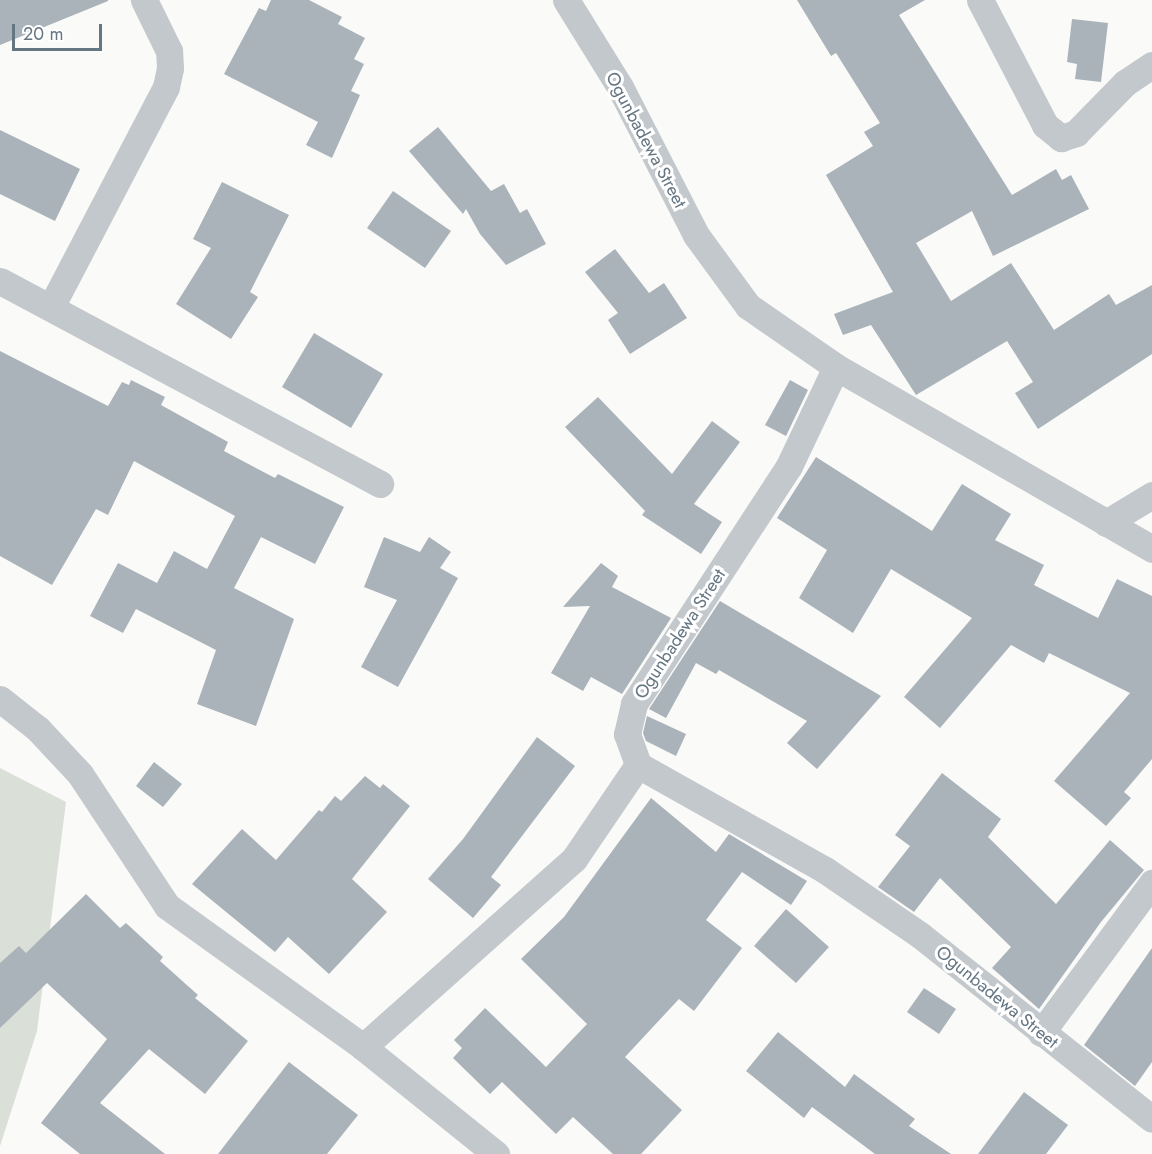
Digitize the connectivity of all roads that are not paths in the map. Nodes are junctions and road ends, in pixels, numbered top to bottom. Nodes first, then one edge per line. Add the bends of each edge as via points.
1 (144, 0) edge
2 (566, 0) edge
3 (980, 0) edge
4 (1152, 65) edge
5 (0, 281) edge
6 (51, 307) junction
7 (836, 367) junction
8 (380, 484) dead end
9 (1152, 495) edge
10 (1106, 523) junction
11 (1152, 549) edge
12 (0, 699) edge
13 (638, 765) junction
14 (1152, 883) edge
15 (1041, 1033) junction
16 (363, 1047) junction
17 (1152, 1119) edge
18 (496, 1154) edge

1 - 6 street via 168,51 166,87
2 - 7 street, Ogunbadewa Street via 620,87 696,235 726,280 748,306
3 - 4 street via 1045,125 1061,138 1076,133 1125,83
5 - 6 street
6 - 8 street
7 - 10 street
7 - 13 street, Ogunbadewa Street via 789,466 634,704 627,734
9 - 10 street
10 - 11 street
12 - 16 street via 38,729 80,774 167,906
13 - 15 street, Ogunbadewa Street via 825,870 920,935
13 - 16 street via 574,860
14 - 15 street
15 - 17 street, Ogunbadewa Street
16 - 18 street

